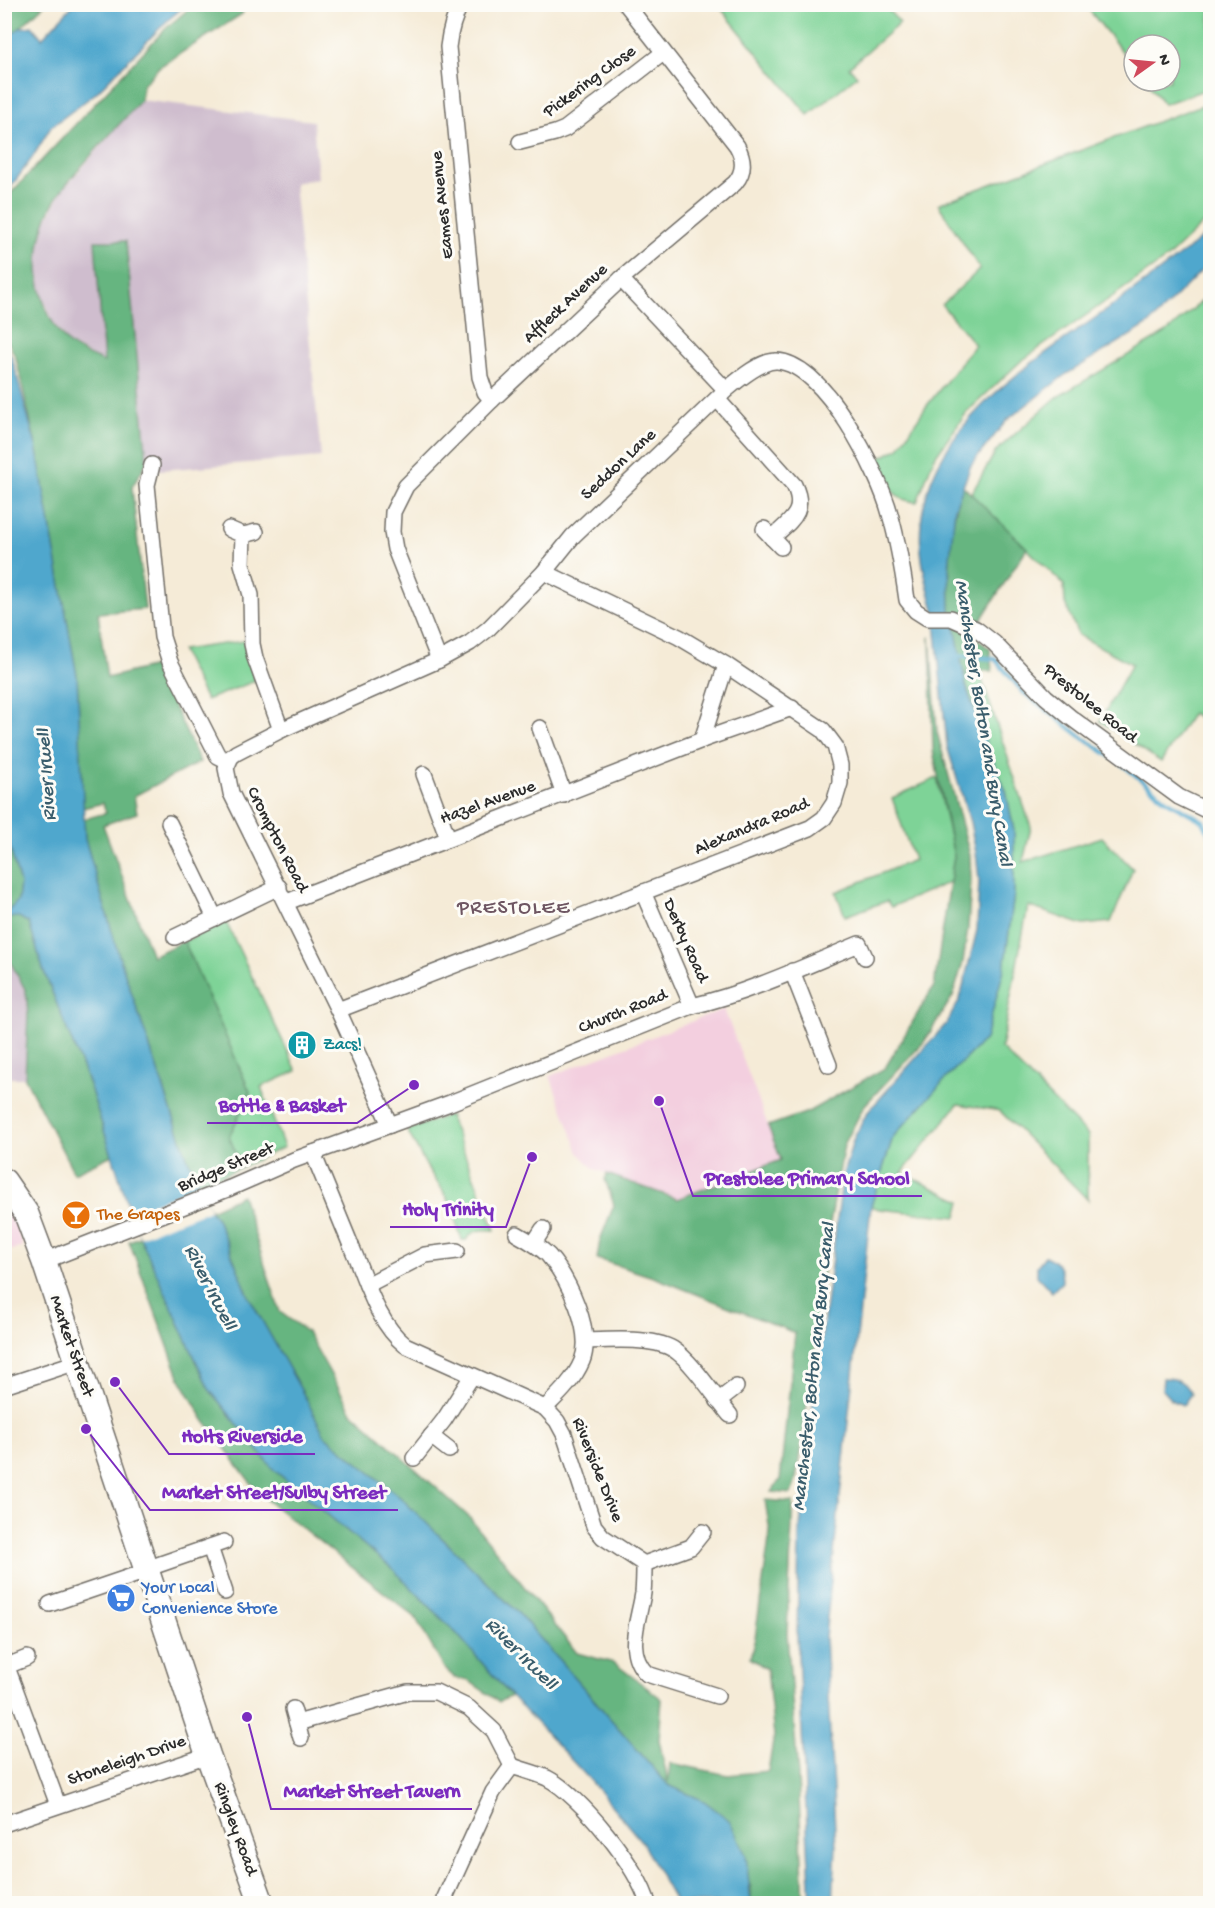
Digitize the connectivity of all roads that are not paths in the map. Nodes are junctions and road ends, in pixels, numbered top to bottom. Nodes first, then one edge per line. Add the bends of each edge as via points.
1 (461, 4) edge
2 (626, 4) edge
3 (663, 53) junction
4 (520, 142) dead end
5 (621, 279) junction
6 (721, 395) junction
7 (492, 400) junction
8 (152, 465) dead end
9 (243, 532) dead end
10 (772, 538) dead end
11 (544, 572) junction
12 (951, 618) joint
13 (439, 660) junction
14 (726, 665) junction
15 (792, 708) junction
16 (540, 728) dead end
17 (281, 730) junction
18 (702, 740) junction
19 (228, 761) junction
20 (424, 774) dead end
21 (564, 795) junction
22 (1210, 812) edge
23 (169, 823) dead end
24 (448, 838) junction
25 (279, 887) junction
26 (643, 892) junction
27 (286, 902) junction
28 (215, 918) junction
29 (175, 937) dead end
30 (865, 957) dead end
31 (792, 971) junction
32 (692, 1006) junction
33 (338, 1010) junction
34 (829, 1065) dead end
35 (390, 1125) junction
36 (312, 1153) junction
37 (4, 1181) edge
38 (543, 1229) dead end
39 (517, 1234) dead end
40 (534, 1243) junction
41 (456, 1251) dead end
42 (44, 1261) junction
43 (368, 1285) junction
44 (586, 1341) junction
45 (77, 1362) junction
46 (472, 1376) junction
47 (4, 1386) edge
48 (736, 1387) dead end
49 (718, 1401) junction
50 (545, 1408) junction
51 (730, 1416) dead end
52 (431, 1436) junction
53 (449, 1449) dead end
54 (414, 1458) dead end
55 (703, 1532) dead end
56 (645, 1564) junction
57 (146, 1570) junction
58 (225, 1592) dead end
59 (50, 1604) dead end
60 (27, 1658) dead end
61 (6, 1662) edge
62 (717, 1696) dead end
63 (297, 1723) dead end
64 (208, 1755) junction
65 (512, 1766) junction
66 (58, 1805) junction
67 (4, 1824) edge
68 (262, 1904) edge
69 (442, 1904) edge
70 (648, 1904) edge

1 - 7 street, Eames Avenue via 454,16 448,47 480,377
2 - 3 street, Affleck Avenue
3 - 4 street, Pickering Close via 565,129 535,131
3 - 5 street, Affleck Avenue via 737,146 743,166 735,183
5 - 6 street
5 - 7 street, Affleck Avenue
6 - 10 street via 795,484 799,494 795,516
6 - 11 street, Seddon Lane via 573,536
6 - 12 street, Seddon Lane via 742,376 770,361 798,368 822,389 838,407 873,471 890,514 908,600 927,618
7 - 13 street, Affleck Avenue via 405,486 393,512 395,549
8 - 19 street via 147,485 162,637 170,662 218,756
9 - 17 street via 242,564 252,595 252,644
11 - 13 street, Seddon Lane via 488,629
11 - 14 street, Alexandra Road via 679,637
12 - 22 street, Prestolee Road via 976,629 994,643 1070,717 1179,797
13 - 17 street, Seddon Lane
14 - 15 street, Alexandra Road
14 - 18 street
15 - 18 street, Hazel Avenue
15 - 26 street, Alexandra Road via 823,730 835,746 840,783 824,818 810,828
16 - 21 street
17 - 19 street, Seddon Lane
18 - 21 street, Hazel Avenue
19 - 25 street, Crompton Road via 226,775 231,793
20 - 24 street
21 - 24 street, Hazel Avenue
23 - 28 street
24 - 27 street, Hazel Avenue
25 - 27 street, Crompton Road
25 - 28 street
26 - 32 street, Derby Road
26 - 33 street, Alexandra Road
27 - 33 street, Crompton Road
28 - 29 street
30 - 31 street, Church Road via 859,944
31 - 32 street, Church Road
31 - 34 street via 826,1038
32 - 35 street, Church Road
33 - 35 street, Crompton Road
35 - 36 street, Bridge Street
36 - 42 street, Bridge Street
36 - 43 street, Riverside Drive
37 - 42 main road, Market Street via 26,1213
38 - 40 street
39 - 40 street
40 - 44 street via 559,1271 580,1314
41 - 43 street via 439,1261 425,1255
42 - 45 main road, Market Street
43 - 46 street, Riverside Drive via 387,1327 405,1345
44 - 49 street via 640,1342 672,1349 684,1358
44 - 50 street, Riverside Drive via 572,1379
45 - 47 street
45 - 57 main road, Market Street
46 - 50 street, Riverside Drive
46 - 52 street
48 - 49 street
49 - 51 street
50 - 56 street, Riverside Drive via 564,1434 594,1526 603,1537
52 - 53 street
52 - 54 street
55 - 56 street via 691,1546
56 - 62 street via 634,1640 640,1667 647,1674
57 - 58 street via 217,1544
57 - 59 street
57 - 64 main road, Market Street
60 - 61 street, Stoneleigh Drive
61 - 66 street, Stoneleigh Drive
63 - 65 street via 408,1692 436,1692 469,1708 494,1731
64 - 66 street, Stoneleigh Drive
64 - 68 main road, Ringley Road
65 - 69 street via 493,1792
65 - 70 street via 547,1779 572,1795 627,1863
66 - 67 street, Stoneleigh Drive

